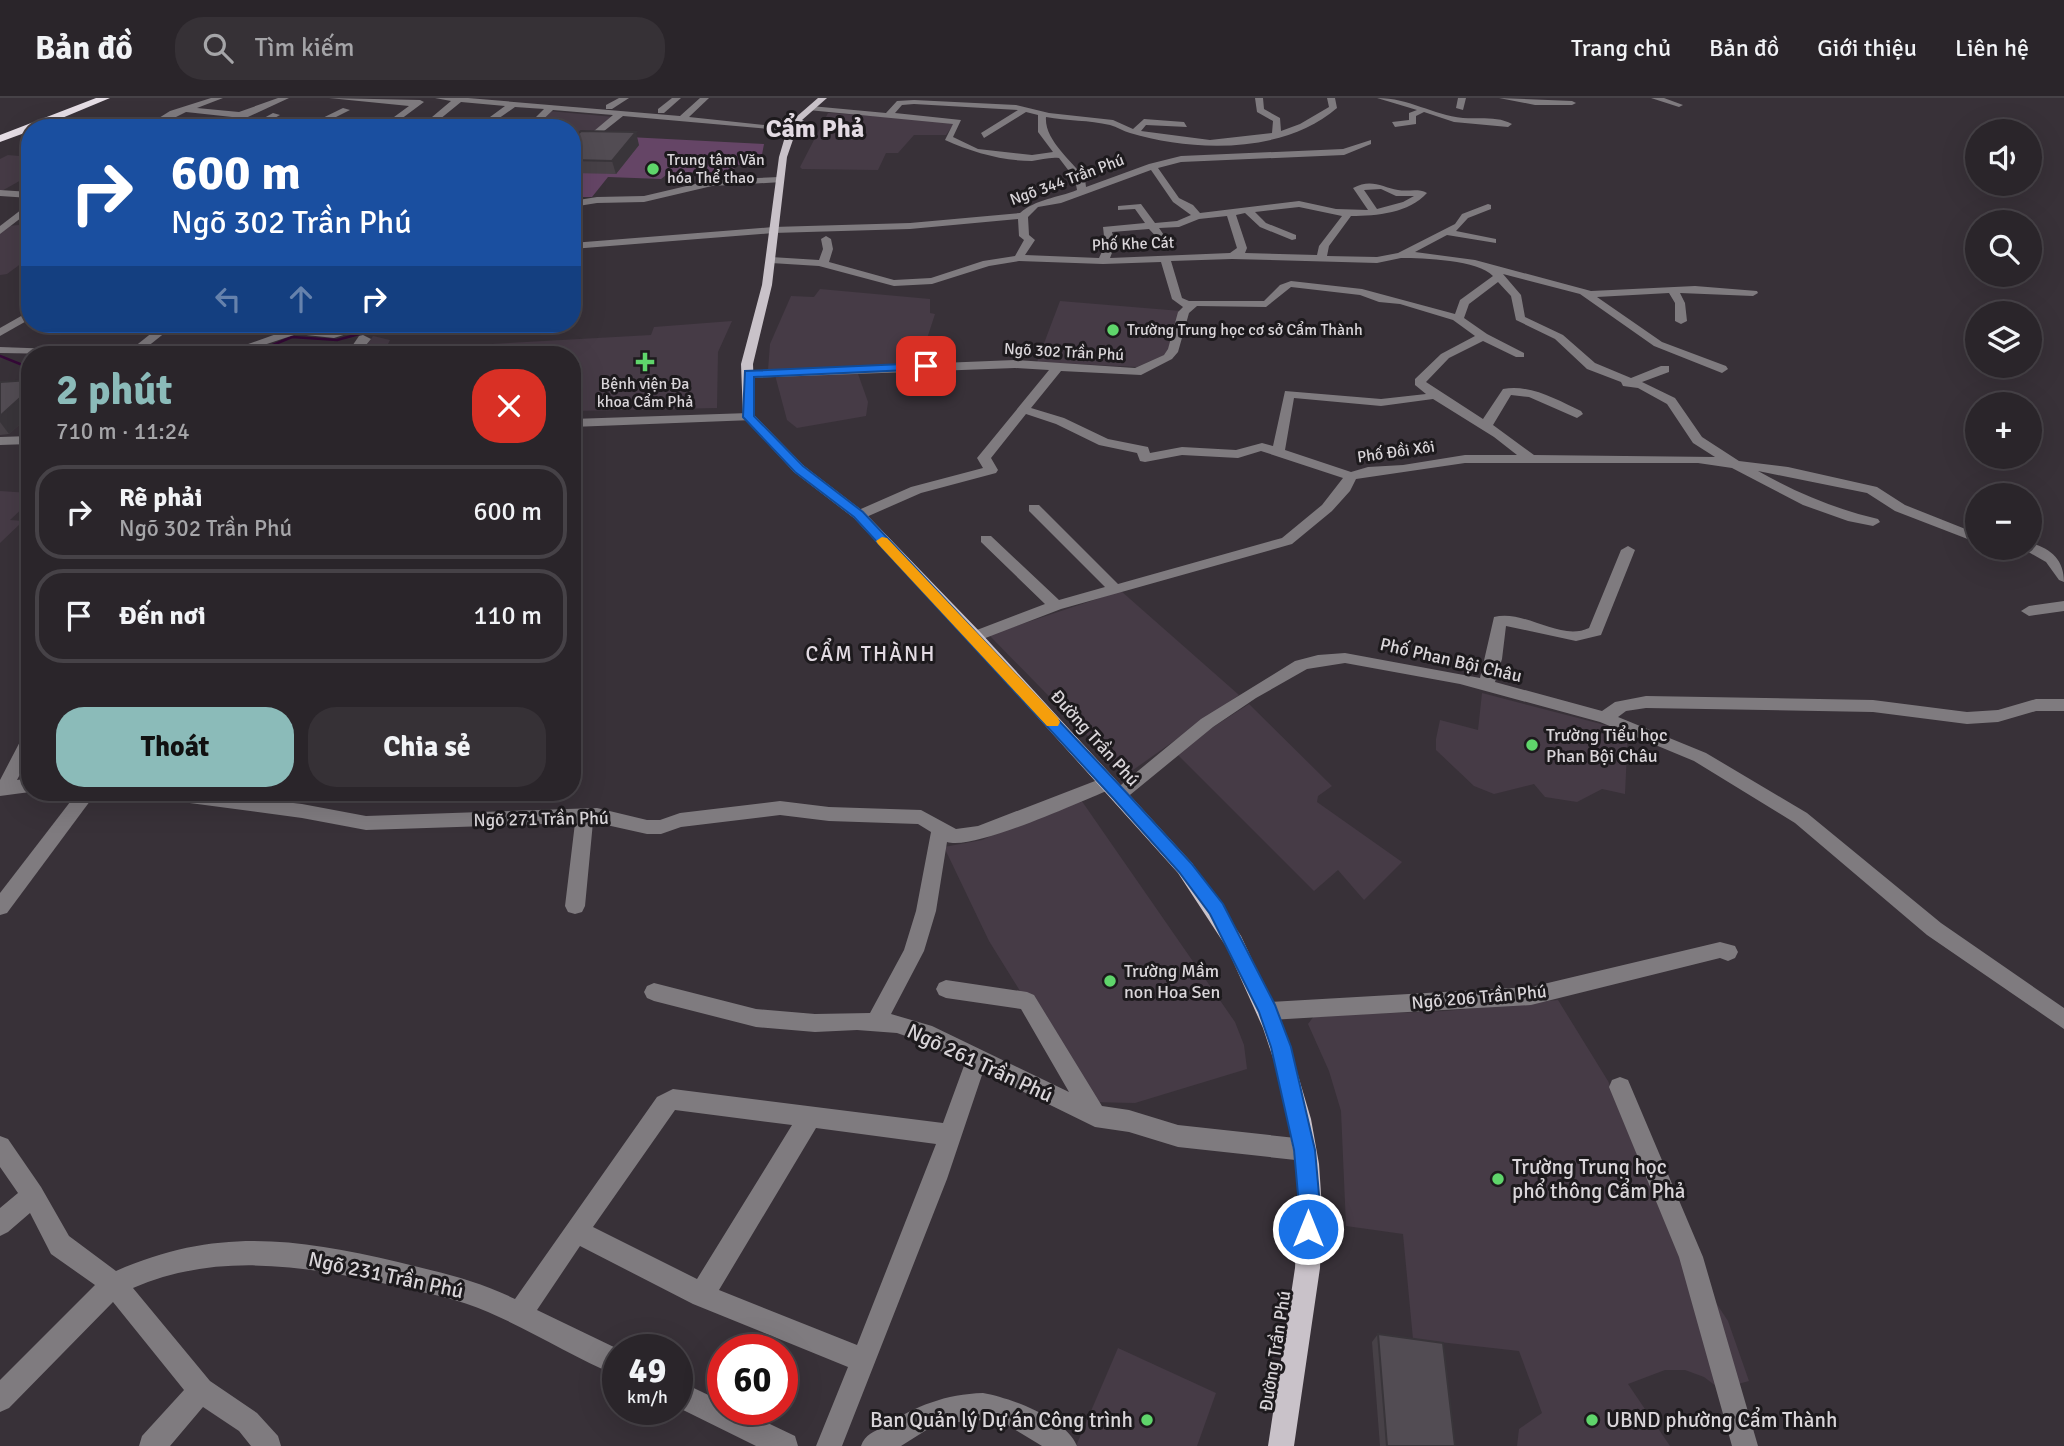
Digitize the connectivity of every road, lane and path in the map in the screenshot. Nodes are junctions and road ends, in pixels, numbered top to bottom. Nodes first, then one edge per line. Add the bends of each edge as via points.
1 (92, 98) edge
2 (104, 98) edge
3 (219, 98) edge
4 (285, 98) edge
5 (333, 98) edge
6 (427, 98) edge
7 (492, 98) edge
8 (625, 98) edge
9 (677, 98) edge
10 (705, 98) edge
11 (823, 98) edge
12 (1259, 98) edge
13 (1331, 98) edge
14 (1381, 98) edge
15 (1394, 98) edge
16 (1503, 98) edge
17 (1655, 98) edge
18 (451, 99) edge
19 (480, 100) edge
20 (903, 101) edge
21 (1000, 102) edge
22 (1572, 103) dead end
23 (418, 104) junction
24 (512, 105) junction
25 (1679, 105) dead end
26 (574, 107) junction
27 (609, 107) junction
28 (550, 108) junction
29 (811, 108) junction
30 (186, 109) junction
31 (1025, 109) junction
32 (346, 110) dead end
33 (1423, 110) junction
34 (661, 111) junction
35 (240, 114) junction
36 (620, 114) junction
37 (1042, 114) junction
38 (276, 115) dead end
39 (685, 116) junction
40 (888, 116) junction
41 (37, 119) edge
42 (51, 119) edge
43 (162, 119) edge
44 (232, 119) edge
45 (268, 119) edge
46 (326, 119) edge
47 (396, 119) edge
48 (424, 119) edge
49 (432, 119) edge
50 (492, 119) edge
51 (538, 119) edge
52 (789, 124) junction
53 (1395, 124) dead end
54 (1508, 124) dead end
55 (21, 125) edge
56 (1184, 125) dead end
57 (21, 131) edge
58 (1135, 132) junction
59 (0, 133) edge
60 (984, 135) dead end
61 (1276, 135) junction
62 (581, 136) edge
63 (0, 139) edge
64 (1235, 142) junction
65 (1368, 142) dead end
66 (1060, 155) junction
67 (1251, 156) junction
68 (1152, 166) junction
69 (779, 180) junction
70 (1082, 192) junction
71 (0, 193) edge
72 (21, 194) edge
73 (581, 203) edge
74 (1488, 207) dead end
75 (1121, 208) dead end
76 (1249, 212) junction
77 (1375, 212) junction
78 (1231, 213) junction
79 (21, 214) edge
80 (1348, 214) junction
81 (1023, 216) junction
82 (1197, 216) junction
83 (1153, 226) junction
84 (774, 230) junction
85 (0, 231) edge
86 (1445, 232) junction
87 (1292, 237) dead end
88 (827, 239) dead end
89 (1492, 240) dead end
90 (1163, 242) dead end
91 (581, 245) edge
92 (1418, 251) junction
93 (1233, 256) junction
94 (1019, 258) junction
95 (1165, 258) junction
96 (1321, 259) junction
97 (771, 260) junction
98 (1103, 261) junction
99 (824, 265) junction
100 (1496, 273) junction
101 (1673, 290) junction
102 (1585, 293) junction
103 (1753, 293) dead end
104 (1188, 305) junction
105 (1457, 318) junction
106 (21, 320) edge
107 (1681, 320) dead end
108 (0, 333) edge
109 (158, 333) edge
110 (287, 333) edge
111 (319, 333) edge
112 (341, 333) edge
113 (1483, 336) junction
114 (363, 338) dead end
115 (142, 346) edge
116 (249, 346) edge
117 (359, 346) edge
118 (0, 350) edge
119 (21, 351) edge
120 (1520, 355) dead end
121 (1059, 365) junction
122 (1665, 369) dead end
123 (1722, 369) dead end
124 (749, 374) junction
125 (1627, 383) junction
126 (1434, 395) junction
127 (1025, 410) junction
128 (1577, 414) dead end
129 (748, 417) junction
130 (581, 423) edge
131 (1486, 425) junction
132 (21, 439) edge
133 (0, 441) edge
134 (1278, 452) junction
135 (1533, 461) junction
136 (1738, 466) junction
137 (1351, 476) junction
138 (1034, 508) dead end
139 (859, 515) junction
140 (1873, 522) dead end
141 (1965, 534) edge
142 (986, 539) dead end
143 (1628, 550) dead end
144 (2042, 554) edge
145 (2064, 577) edge
146 (1116, 590) junction
147 (1056, 606) junction
148 (2064, 606) edge
149 (2029, 611) dead end
150 (975, 637) junction
151 (1486, 685) junction
152 (2064, 705) edge
153 (1605, 718) junction
154 (21, 755) edge
155 (21, 786) edge
156 (3, 788) edge
157 (1113, 789) junction
158 (81, 801) edge
159 (217, 801) edge
160 (585, 815) junction
161 (940, 831) junction
162 (575, 906) dead end
163 (0, 907) edge
164 (1728, 951) dead end
165 (946, 989) dead end
166 (654, 992) dead end
167 (1268, 1011) junction
168 (2064, 1020) edge
169 (876, 1022) junction
170 (977, 1059) junction
171 (1620, 1087) dead end
172 (811, 1115) junction
173 (1095, 1116) junction
174 (950, 1135) junction
175 (0, 1147) edge
176 (1304, 1150) junction
177 (33, 1195) junction
178 (0, 1224) edge
179 (576, 1231) junction
180 (114, 1284) junction
181 (702, 1295) junction
182 (519, 1314) junction
183 (602, 1355) edge
184 (863, 1360) junction
185 (201, 1390) junction
186 (0, 1399) edge
187 (693, 1401) edge
188 (152, 1446) edge
189 (268, 1446) edge
190 (785, 1446) edge
191 (829, 1446) edge
192 (874, 1446) edge
193 (1063, 1446) edge
194 (1281, 1446) edge
195 (1745, 1446) edge

1 - 41 highway
2 - 42 highway
3 - 30 street
4 - 35 street
5 - 23 street
6 - 23 street
7 - 26 street
8 - 27 street
9 - 34 street
10 - 39 street
11 - 29 main road
12 - 61 street via 1260,110 1277,120
13 - 61 street via 1330,111
14 - 15 street
15 - 33 street
16 - 22 street
17 - 25 street
18 - 19 street
18 - 48 street
18 - 49 street
19 - 24 street
20 - 21 street
20 - 40 street
21 - 31 street
23 - 47 street
24 - 28 street
24 - 50 street
26 - 27 street
26 - 28 street
26 - 36 street
27 - 34 street
28 - 51 street
29 - 40 street
29 - 52 main road
30 - 35 street
30 - 43 street
31 - 37 street
31 - 60 street
32 - 46 street
33 - 53 street via 1412,115 1413,122
33 - 54 street via 1453,119
34 - 39 street
35 - 44 street
36 - 39 street
36 - 62 street via 596,133
37 - 58 street via 1108,122
37 - 66 street via 1043,135
38 - 45 street
39 - 52 street
40 - 66 street via 957,122 948,138 965,148 1029,158
52 - 69 main road
55 - 59 highway
56 - 58 street via 1142,122
57 - 63 highway
58 - 64 street via 1180,141
61 - 64 street
64 - 67 street
65 - 67 street, Ngõ 344 Trần Phú via 1344,152
66 - 70 street via 1080,179
67 - 68 street, Ngõ 344 Trần Phú via 1181,159
68 - 70 street, Ngõ 344 Trần Phú
68 - 82 street via 1176,200 1190,206
69 - 73 street via 712,183 644,199
69 - 84 main road
70 - 81 street, Ngõ 344 Trần Phú via 1035,205
71 - 72 street
74 - 86 street via 1465,216
75 - 83 street via 1138,206
76 - 78 street
76 - 80 street via 1303,204
76 - 87 street via 1263,225
77 - 77 street via 1410,202 1422,193 1396,193 1382,186 1358,188
77 - 80 street
78 - 82 street
78 - 93 street via 1242,248
79 - 85 street
80 - 96 street via 1324,246
81 - 84 street, Ngõ 344 Trần Phú via 910,226
81 - 94 street via 1024,236 1030,240
82 - 83 street via 1179,224
83 - 90 street
83 - 98 street via 1107,229 1110,246
84 - 91 street, Ngõ 344 Trần Phú
84 - 97 main road
86 - 89 street
86 - 92 street
88 - 99 street
92 - 96 street, Phố Khe Cát via 1377,260
92 - 100 street
93 - 95 street, Phố Khe Cát
93 - 96 street, Phố Khe Cát
94 - 98 street, Phố Khe Cát
94 - 99 street, Phố Khe Cát via 912,283 886,282
95 - 98 street, Phố Khe Cát
95 - 104 street via 1177,299
97 - 99 street, Phố Khe Cát
97 - 124 main road via 747,364
100 - 102 street
100 - 105 street via 1464,302
100 - 125 street via 1516,295 1520,318 1559,337 1590,366
101 - 102 street
101 - 103 street
101 - 107 street
102 - 123 street via 1658,344
104 - 105 street via 1266,304 1291,284 1362,292
104 - 121 street, Ngõ 302 Trần Phú via 1174,350 1150,367 1137,372
105 - 113 street
106 - 108 street
109 - 115 street
110 - 116 street
111 - 112 street
113 - 120 street
113 - 126 street via 1444,356 1420,379
114 - 117 street
118 - 119 street
121 - 124 street, Ngõ 302 Trần Phú
121 - 127 street
122 - 125 street
124 - 129 main road
125 - 136 street via 1652,388 1673,402 1694,438
126 - 131 street
126 - 134 street via 1406,402 1372,402 1289,394
127 - 134 street via 1104,442 1143,450 1145,458 1182,451 1238,454 1254,447
127 - 139 street via 984,458 991,470 916,490
128 - 131 street via 1511,391
129 - 130 street
129 - 139 main road, Đường Trần Phú via 799,469
131 - 135 street
132 - 133 street
134 - 137 street
135 - 136 street, Phố Đồi Xôi via 1671,458
135 - 137 street, Phố Đồi Xôi via 1465,459
136 - 140 street via 1846,516
136 - 141 street, Phố Đồi Xôi via 1788,471 1872,490 1900,508
137 - 146 street, Phố Đồi Xôi via 1327,508 1287,541
138 - 146 street
139 - 150 main road, Đường Trần Phú
142 - 147 street
143 - 151 street via 1593,634 1569,635 1499,621
144 - 145 street
146 - 147 street, Phố Đồi Xôi
147 - 150 street, Phố Đồi Xôi
148 - 149 street
150 - 157 main road, Đường Trần Phú
151 - 153 street, Phố Phan Bội Châu
151 - 157 street, Phố Phan Bội Châu via 1366,660 1318,660 1250,694
152 - 153 street via 2036,705 1998,716 1967,718 1873,706 1646,702 1621,706
153 - 168 street, Phố Phan Bội Châu via 1691,752 1801,818 1934,929
154 - 156 street
155 - 156 street
157 - 161 street, Ngõ 271 Trần Phú via 980,833 953,837
157 - 167 main road, Đường Trần Phú via 1217,909
158 - 163 street
159 - 160 street, Ngõ 271 Trần Phú via 366,823
160 - 161 street, Ngõ 271 Trần Phú via 661,827 680,820 780,808 921,817
160 - 162 street
161 - 169 street via 914,951
164 - 167 street, Ngõ 206 Trần Phú via 1531,996
165 - 173 street via 1027,1001
166 - 169 street, Ngõ 261 Trần Phú via 756,1018
167 - 176 main road, Đường Trần Phú via 1281,1047
169 - 170 street, Ngõ 261 Trần Phú via 913,1028
170 - 173 street, Ngõ 261 Trần Phú
170 - 174 street
171 - 195 street via 1691,1257
172 - 174 street
172 - 179 street via 673,1099
172 - 181 street
173 - 176 street, Ngõ 261 Trần Phú via 1178,1136
174 - 184 street
175 - 177 street
176 - 194 main road, Đường Trần Phú via 1310,1206 1305,1298
177 - 178 street
177 - 180 street via 60,1245
179 - 181 street
179 - 182 street
180 - 182 street, Ngõ 231 Trần Phú via 199,1256 252,1251 332,1259 460,1289
180 - 185 street
180 - 186 street
181 - 184 street
182 - 183 street, Ngõ 231 Trần Phú
184 - 191 street
185 - 188 street
185 - 189 street via 248,1422
187 - 190 street
192 - 193 street via 925,1417 964,1407 997,1406 1034,1424

